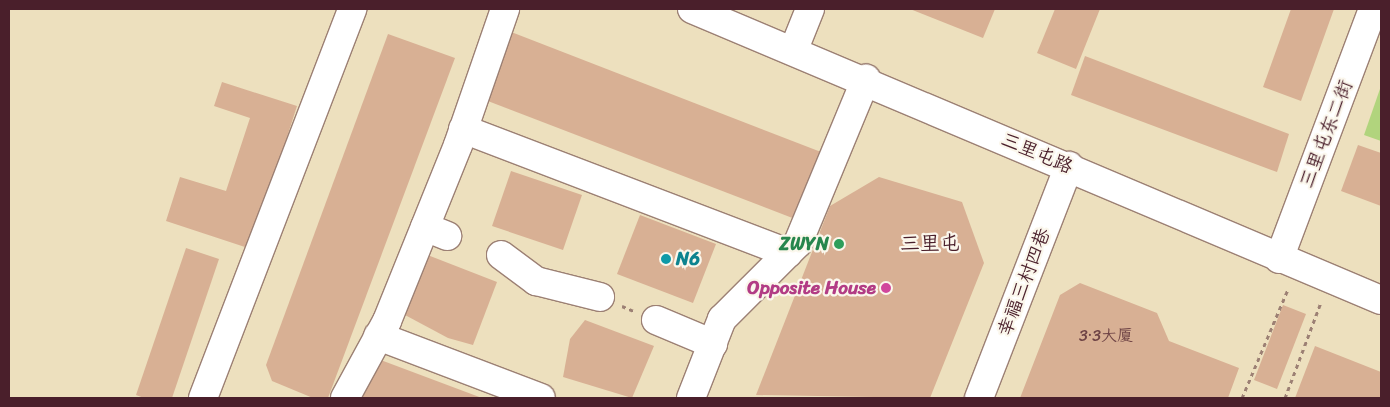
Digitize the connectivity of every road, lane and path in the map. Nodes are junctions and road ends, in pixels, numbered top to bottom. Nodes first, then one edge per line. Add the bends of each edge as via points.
1 (352, 9) edge
2 (504, 9) edge
3 (692, 9) edge
4 (810, 9) edge
5 (1374, 9) edge
6 (794, 49) junction
7 (866, 79) junction
8 (463, 129) junction
9 (1069, 166) junction
10 (788, 253) junction
11 (501, 255) dead end
12 (1279, 259) junction
13 (1285, 288) dead end
14 (600, 297) joint
15 (1381, 300) edge
16 (1321, 302) dead end
17 (656, 320) joint
18 (378, 336) junction
19 (712, 344) junction
20 (203, 398) edge
21 (345, 398) edge
22 (541, 398) edge
23 (691, 398) edge
24 (979, 398) edge
25 (1242, 398) edge
26 (1285, 398) edge

1 - 20 street
2 - 8 street
3 - 6 street, 三里屯路
4 - 6 street
5 - 12 street, 三里屯东二街
6 - 7 street, 三里屯路
7 - 9 street, 三里屯路
7 - 10 street via 798,244
8 - 10 street
8 - 18 street via 436,232
9 - 12 street, 三里屯路
9 - 24 street, 幸福三村四巷
10 - 19 street via 722,319
11 - 14 street via 536,282
12 - 15 street, 三里屯路
13 - 25 path
14 - 17 path
16 - 26 path
17 - 19 street
18 - 21 street
18 - 22 street
19 - 23 street

